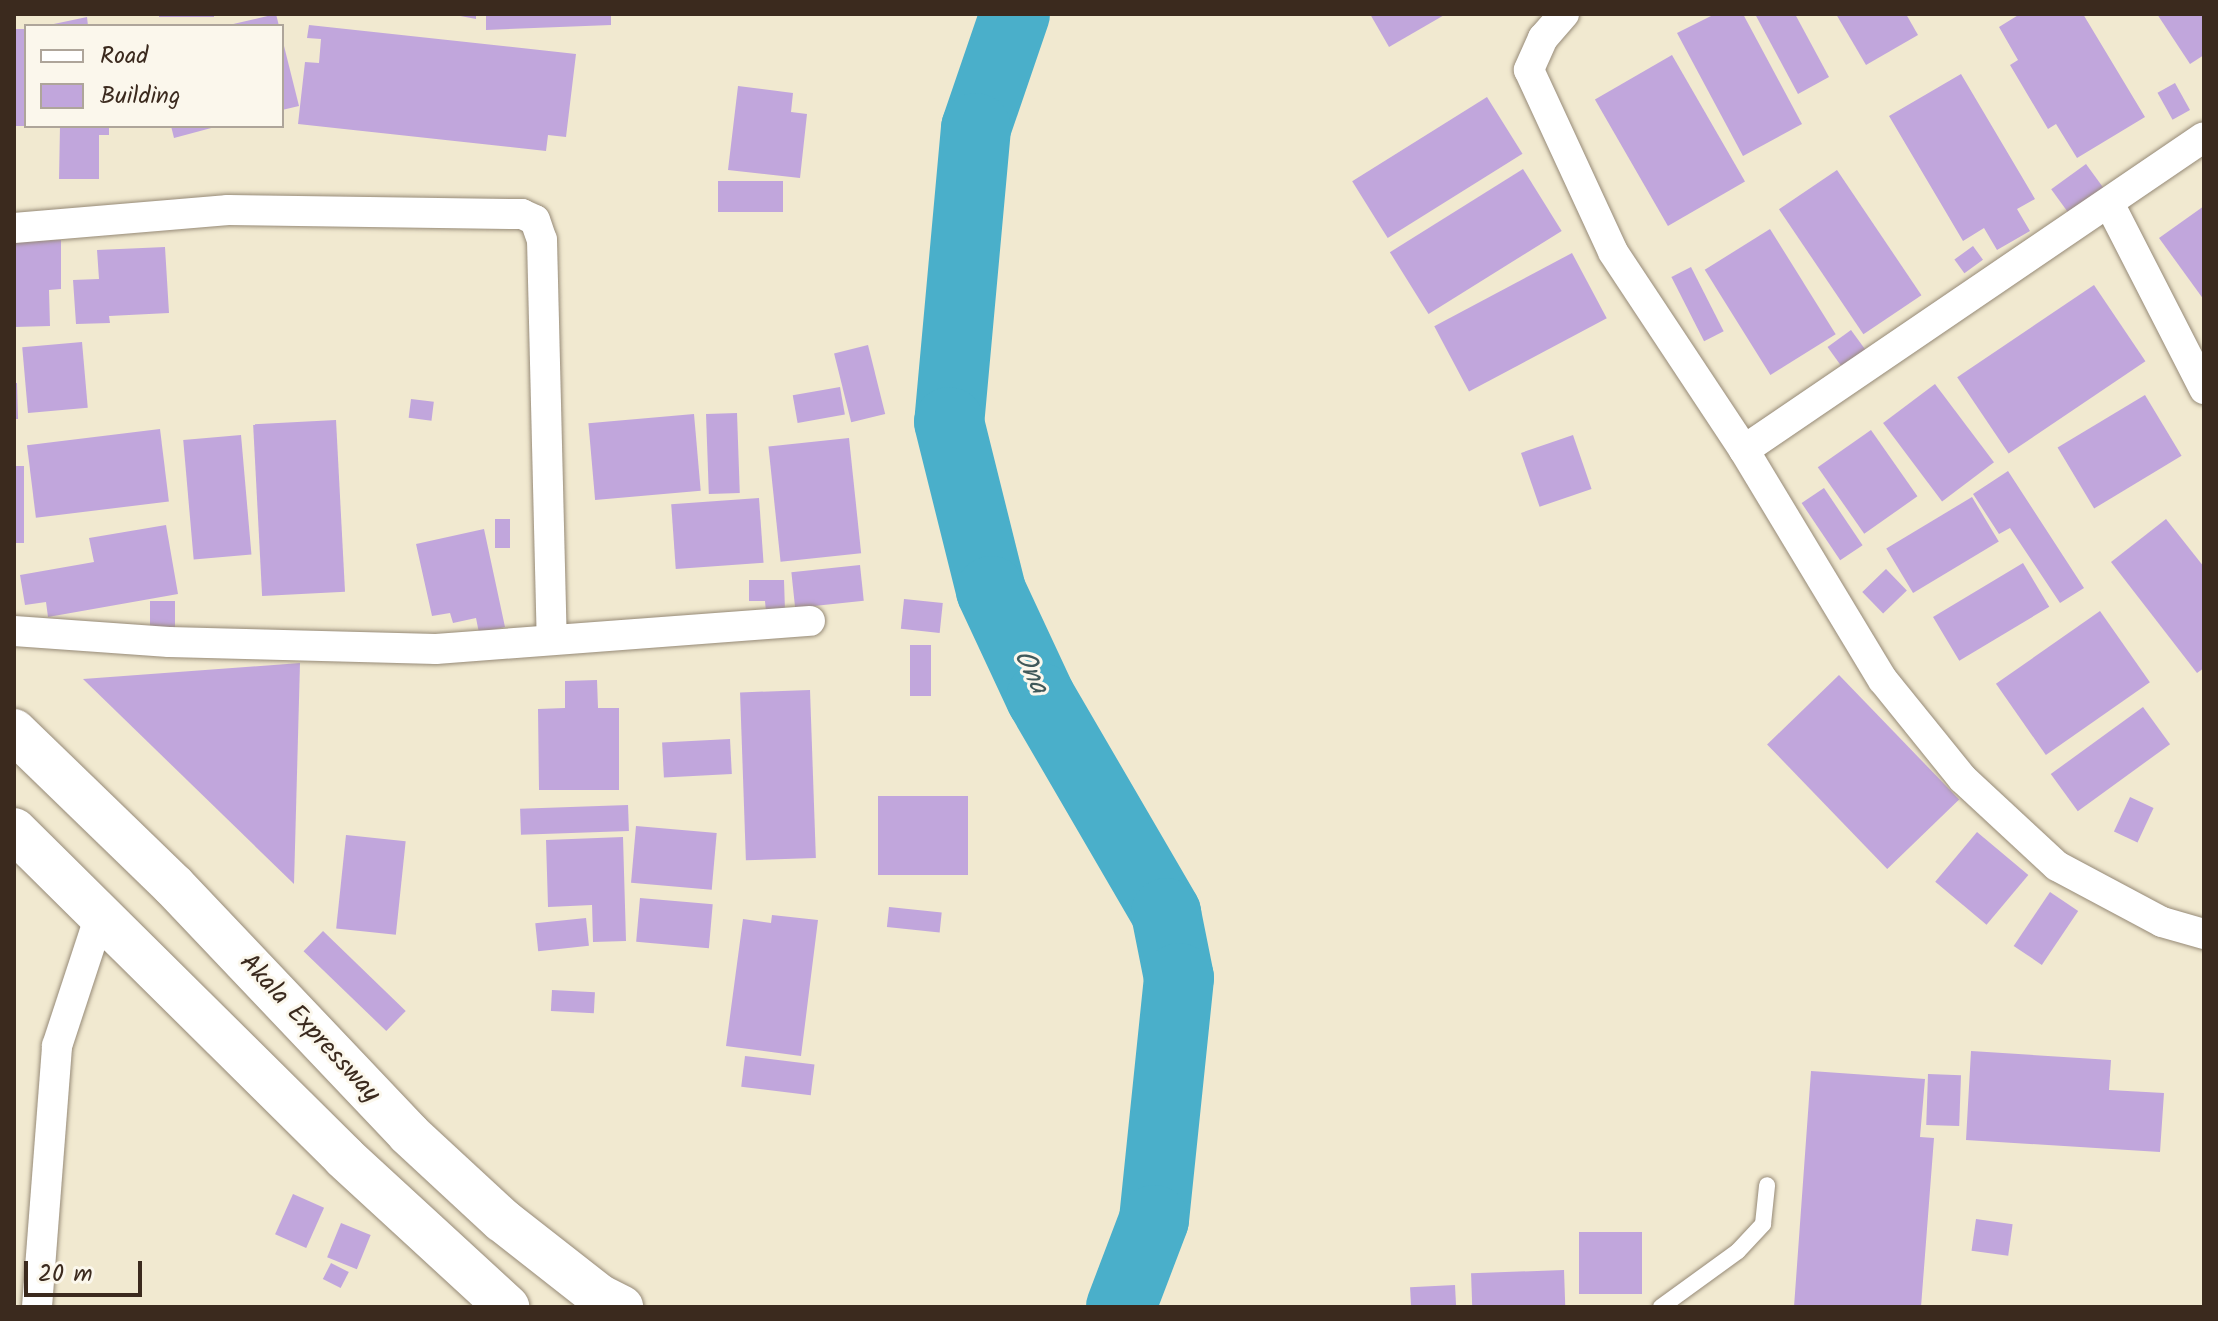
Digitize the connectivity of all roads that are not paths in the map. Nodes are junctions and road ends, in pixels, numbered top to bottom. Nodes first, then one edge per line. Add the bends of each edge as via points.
1 (1564, 14) edge
2 (2204, 137) edge
3 (2110, 205) junction
4 (14, 228) edge
5 (2204, 389) edge
6 (1744, 450) junction
7 (810, 621) dead end
8 (14, 631) edge
9 (552, 640) junction
10 (14, 731) edge
11 (14, 830) edge
12 (99, 918) junction
13 (2204, 934) edge
14 (1767, 1185) dead end
15 (37, 1307) edge
16 (507, 1307) edge
17 (621, 1307) edge
18 (1661, 1307) edge

1 - 6 street via 1543,38 1529,70 1613,252
2 - 3 street
3 - 5 street
3 - 6 street
4 - 9 street via 228,210 522,214 535,220 542,240
6 - 13 street via 1883,680 1963,779 2057,866 2162,922
7 - 9 street
8 - 9 street via 169,642 436,649
10 - 17 main road, Akala Expressway via 173,885 409,1134 502,1220 599,1296
11 - 12 main road
12 - 15 street via 57,1046
12 - 16 main road
14 - 18 lane via 1763,1224 1738,1251

